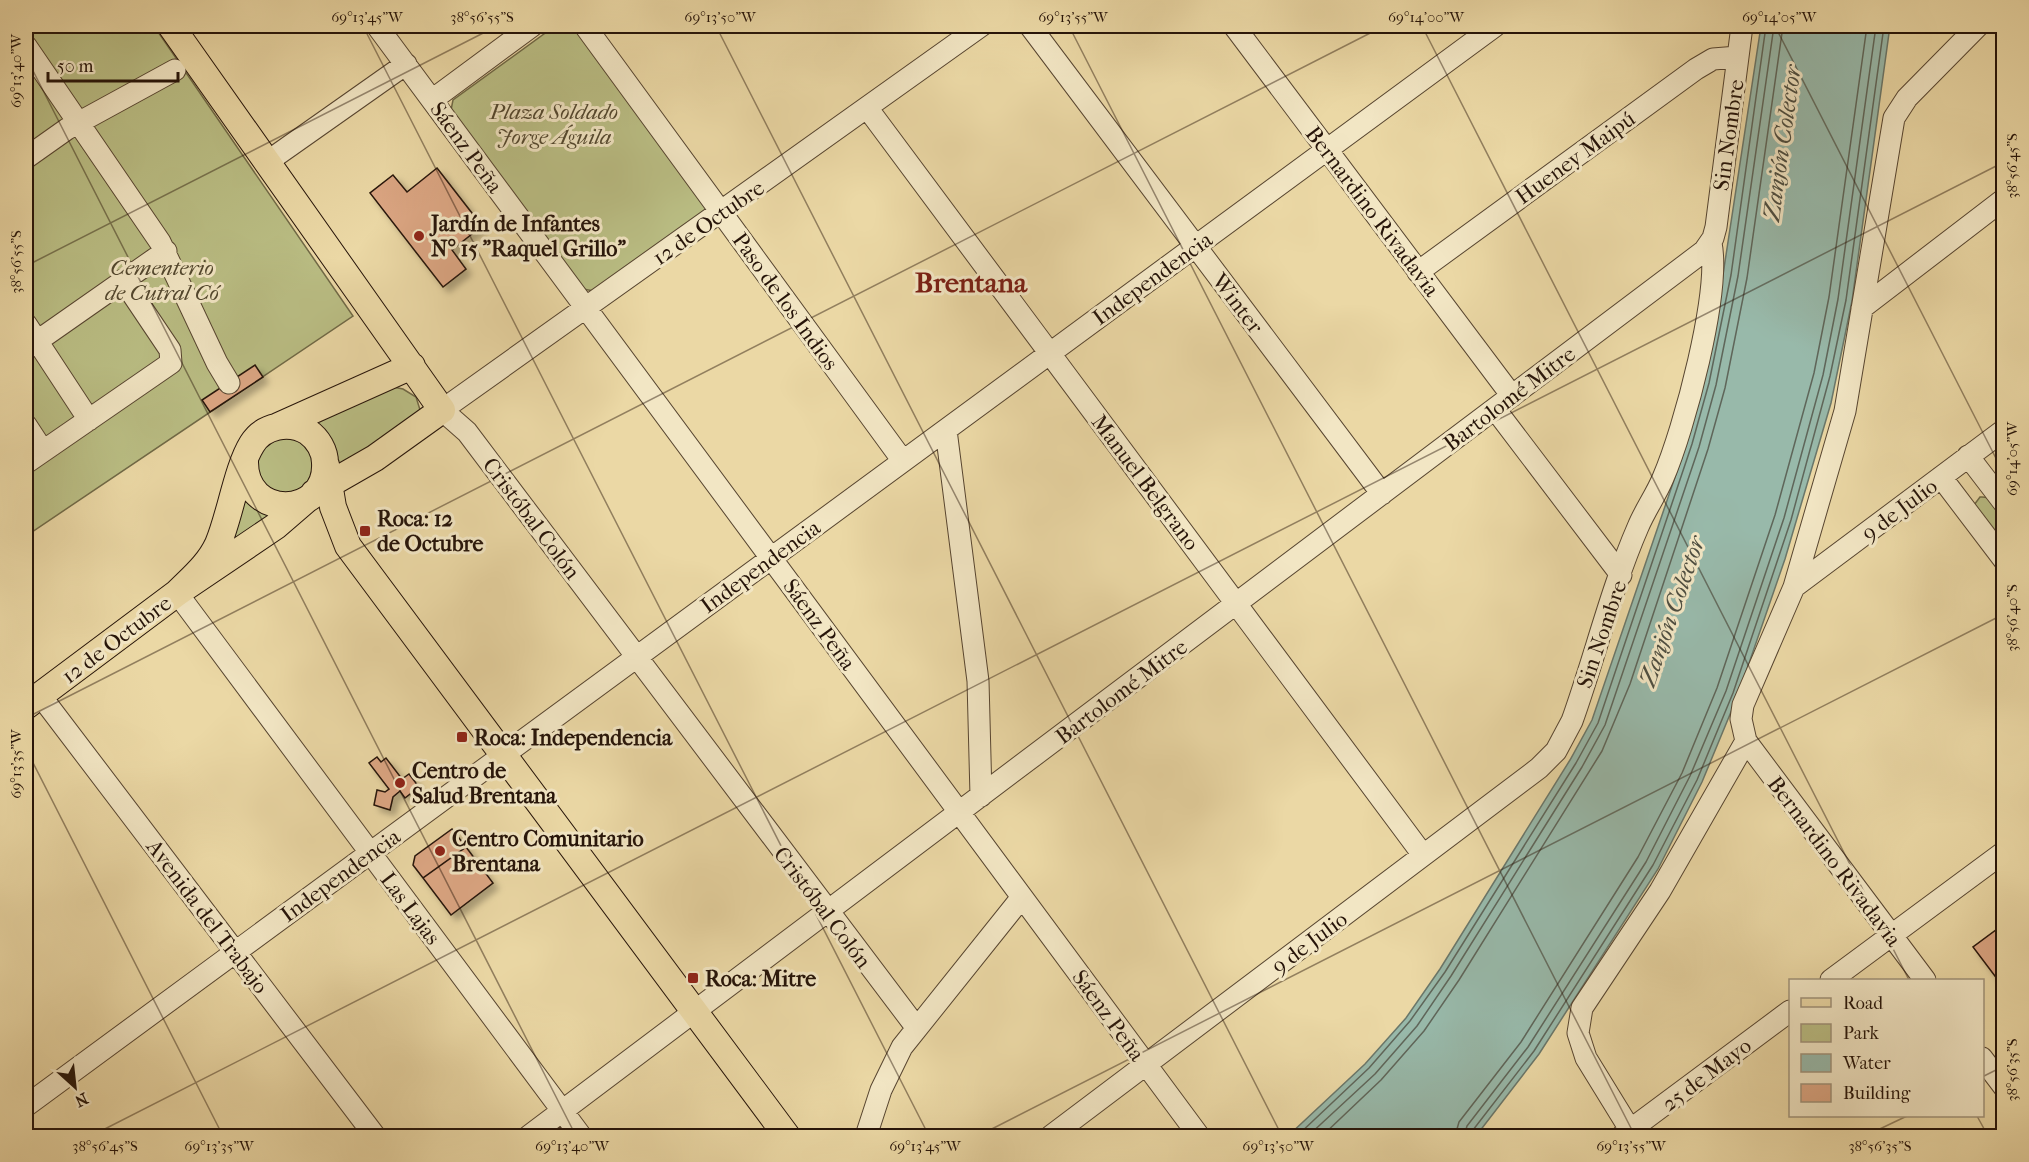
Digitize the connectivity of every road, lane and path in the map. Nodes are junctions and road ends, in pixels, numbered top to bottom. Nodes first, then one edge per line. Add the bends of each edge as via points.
1 (171, 26) edge
2 (377, 26) edge
3 (532, 26) edge
4 (585, 26) edge
5 (981, 26) edge
6 (1030, 26) edge
7 (1234, 26) edge
8 (1742, 26) edge
9 (1978, 26) edge
10 (1491, 27) edge
11 (26, 46) edge
12 (1738, 57) junction
13 (406, 64) junction
14 (175, 70) dead end
15 (432, 100) junction
16 (868, 108) junction
17 (79, 123) junction
18 (1327, 149) junction
19 (26, 158) edge
20 (267, 162) junction
21 (2004, 199) edge
22 (721, 212) junction
23 (1711, 243) junction
24 (1195, 246) junction
25 (166, 251) junction
26 (1418, 272) junction
27 (123, 280) junction
28 (586, 308) junction
29 (1862, 308) junction
30 (29, 338) edge
31 (1050, 353) junction
32 (412, 366) junction
33 (229, 383) dead end
34 (1503, 403) junction
35 (442, 410) junction
36 (89, 420) junction
37 (26, 425) edge
38 (276, 426) junction
39 (946, 430) junction
40 (2004, 430) edge
41 (1968, 456) junction
42 (34, 457) edge
43 (246, 461) junction
44 (903, 461) junction
45 (1941, 477) junction
46 (309, 493) junction
47 (1382, 494) junction
48 (2004, 503) edge
49 (348, 546) junction
50 (771, 558) junction
51 (2004, 560) edge
52 (1622, 575) junction
53 (1794, 587) junction
54 (177, 593) junction
55 (1236, 604) junction
56 (636, 657) junction
57 (33, 701) edge
58 (1746, 741) junction
59 (1562, 742) joint
60 (504, 755) junction
61 (981, 796) junction
62 (959, 812) junction
63 (2004, 852) edge
64 (370, 853) junction
65 (1424, 855) junction
66 (1022, 897) junction
67 (827, 912) junction
68 (1891, 936) junction
69 (235, 952) junction
70 (1834, 979) edge
71 (1923, 979) edge
72 (694, 1012) junction
73 (1789, 1013) edge
74 (916, 1027) junction
75 (1984, 1059) edge
76 (1146, 1065) junction
77 (2004, 1086) edge
78 (26, 1107) edge
79 (562, 1111) junction
80 (1629, 1135) edge
81 (375, 1137) edge
82 (529, 1137) edge
83 (581, 1137) edge
84 (787, 1137) edge
85 (866, 1137) edge
86 (1052, 1137) edge
87 (1199, 1137) edge

1 - 20 main road, Cristóbal Colón
2 - 13 street, Sáenz Peña
3 - 15 street
4 - 22 street, Paso de los Indios
5 - 16 street, 12 de Octubre
6 - 24 street, Winter
7 - 18 street, Bernardino Rivadavia
8 - 12 street, Sin Nombre
9 - 29 street via 1907,98 1894,118
10 - 18 street, Independencia
11 - 17 street
12 - 23 street, Sin Nombre
12 - 26 street, Hueney Maipú via 1713,59 1702,65
13 - 15 street, Sáenz Peña
13 - 20 street
14 - 17 street
15 - 28 street, Sáenz Peña
16 - 22 street, 12 de Octubre
16 - 31 street, Manuel Belgrano
17 - 19 street
17 - 25 street
18 - 24 street, Independencia
18 - 26 street, Bernardino Rivadavia
20 - 32 main road, Cristóbal Colón
21 - 29 street
22 - 28 street, 12 de Octubre
22 - 44 street, Paso de los Indios
23 - 34 street, Bartolomé Mitre
23 - 52 street, Sin Nombre via 1713,273 1688,400 1664,476 1638,526
24 - 31 street, Independencia
24 - 47 street, Winter
25 - 27 street
25 - 33 street
26 - 34 street, Bernardino Rivadavia
27 - 30 street
27 - 36 street via 170,350 172,360
28 - 35 street, 12 de Octubre
28 - 50 street, Sáenz Peña
29 - 53 street via 1845,411
30 - 36 street
31 - 39 street, Independencia
31 - 55 street, Manuel Belgrano
32 - 35 main road, Cristóbal Colón
32 - 38 main road, 12 de Octubre
34 - 47 street, Bartolomé Mitre
34 - 52 street, Bernardino Rivadavia
35 - 46 main road, 12 de Octubre via 375,458
35 - 56 street, Cristóbal Colón via 467,432
36 - 42 street
37 - 42 street
38 - 43 main road, 12 de Octubre via 256,439
38 - 46 main road via 292,426 307,432 318,443
39 - 44 street, Independencia
39 - 61 street via 978,672
40 - 41 street, 9 de Julio
41 - 45 street, 9 de Julio
41 - 48 street
43 - 46 main road via 247,477 267,501
43 - 54 main road, 12 de Octubre via 215,550
44 - 50 street, Independencia
45 - 51 street
45 - 53 street, 9 de Julio
46 - 49 main road via 339,525
46 - 49 main road via 318,520
46 - 54 main road, 12 de Octubre via 227,562
47 - 55 street, Bartolomé Mitre
49 - 60 main road
50 - 56 street, Independencia
50 - 62 street, Sáenz Peña
52 - 59 street, Sin Nombre
53 - 58 street via 1743,705 1741,719
54 - 57 main road, 12 de Octubre
54 - 64 street, Las Lajas
55 - 61 street, Bartolomé Mitre
55 - 65 street, Manuel Belgrano
56 - 60 street, Independencia
56 - 67 street, Cristóbal Colón
57 - 69 street, Avenida del Trabajo
58 - 68 street, Bernardino Rivadavia
58 - 80 street via 1660,891 1582,1008 1578,1021 1581,1046
59 - 65 street, 9 de Julio via 1539,768
60 - 64 street, Independencia
60 - 72 main road
61 - 62 street, Bartolomé Mitre
62 - 66 street, Sáenz Peña
62 - 67 street, Bartolomé Mitre
63 - 68 street
64 - 69 street, Independencia
64 - 79 street, Las Lajas
65 - 76 street, 9 de Julio
66 - 74 street
66 - 76 street, Sáenz Peña
67 - 72 street, Bartolomé Mitre
67 - 74 street, Cristóbal Colón
68 - 70 street
68 - 71 street, Bernardino Rivadavia
69 - 78 street, Independencia
69 - 81 street, Avenida del Trabajo
72 - 79 street, Bartolomé Mitre
72 - 84 main road
73 - 80 street, 25 de Mayo
74 - 85 street via 881,1090
75 - 77 street
76 - 86 street, 9 de Julio
76 - 87 street, Sáenz Peña
79 - 82 street, Bartolomé Mitre
79 - 83 street, Las Lajas

